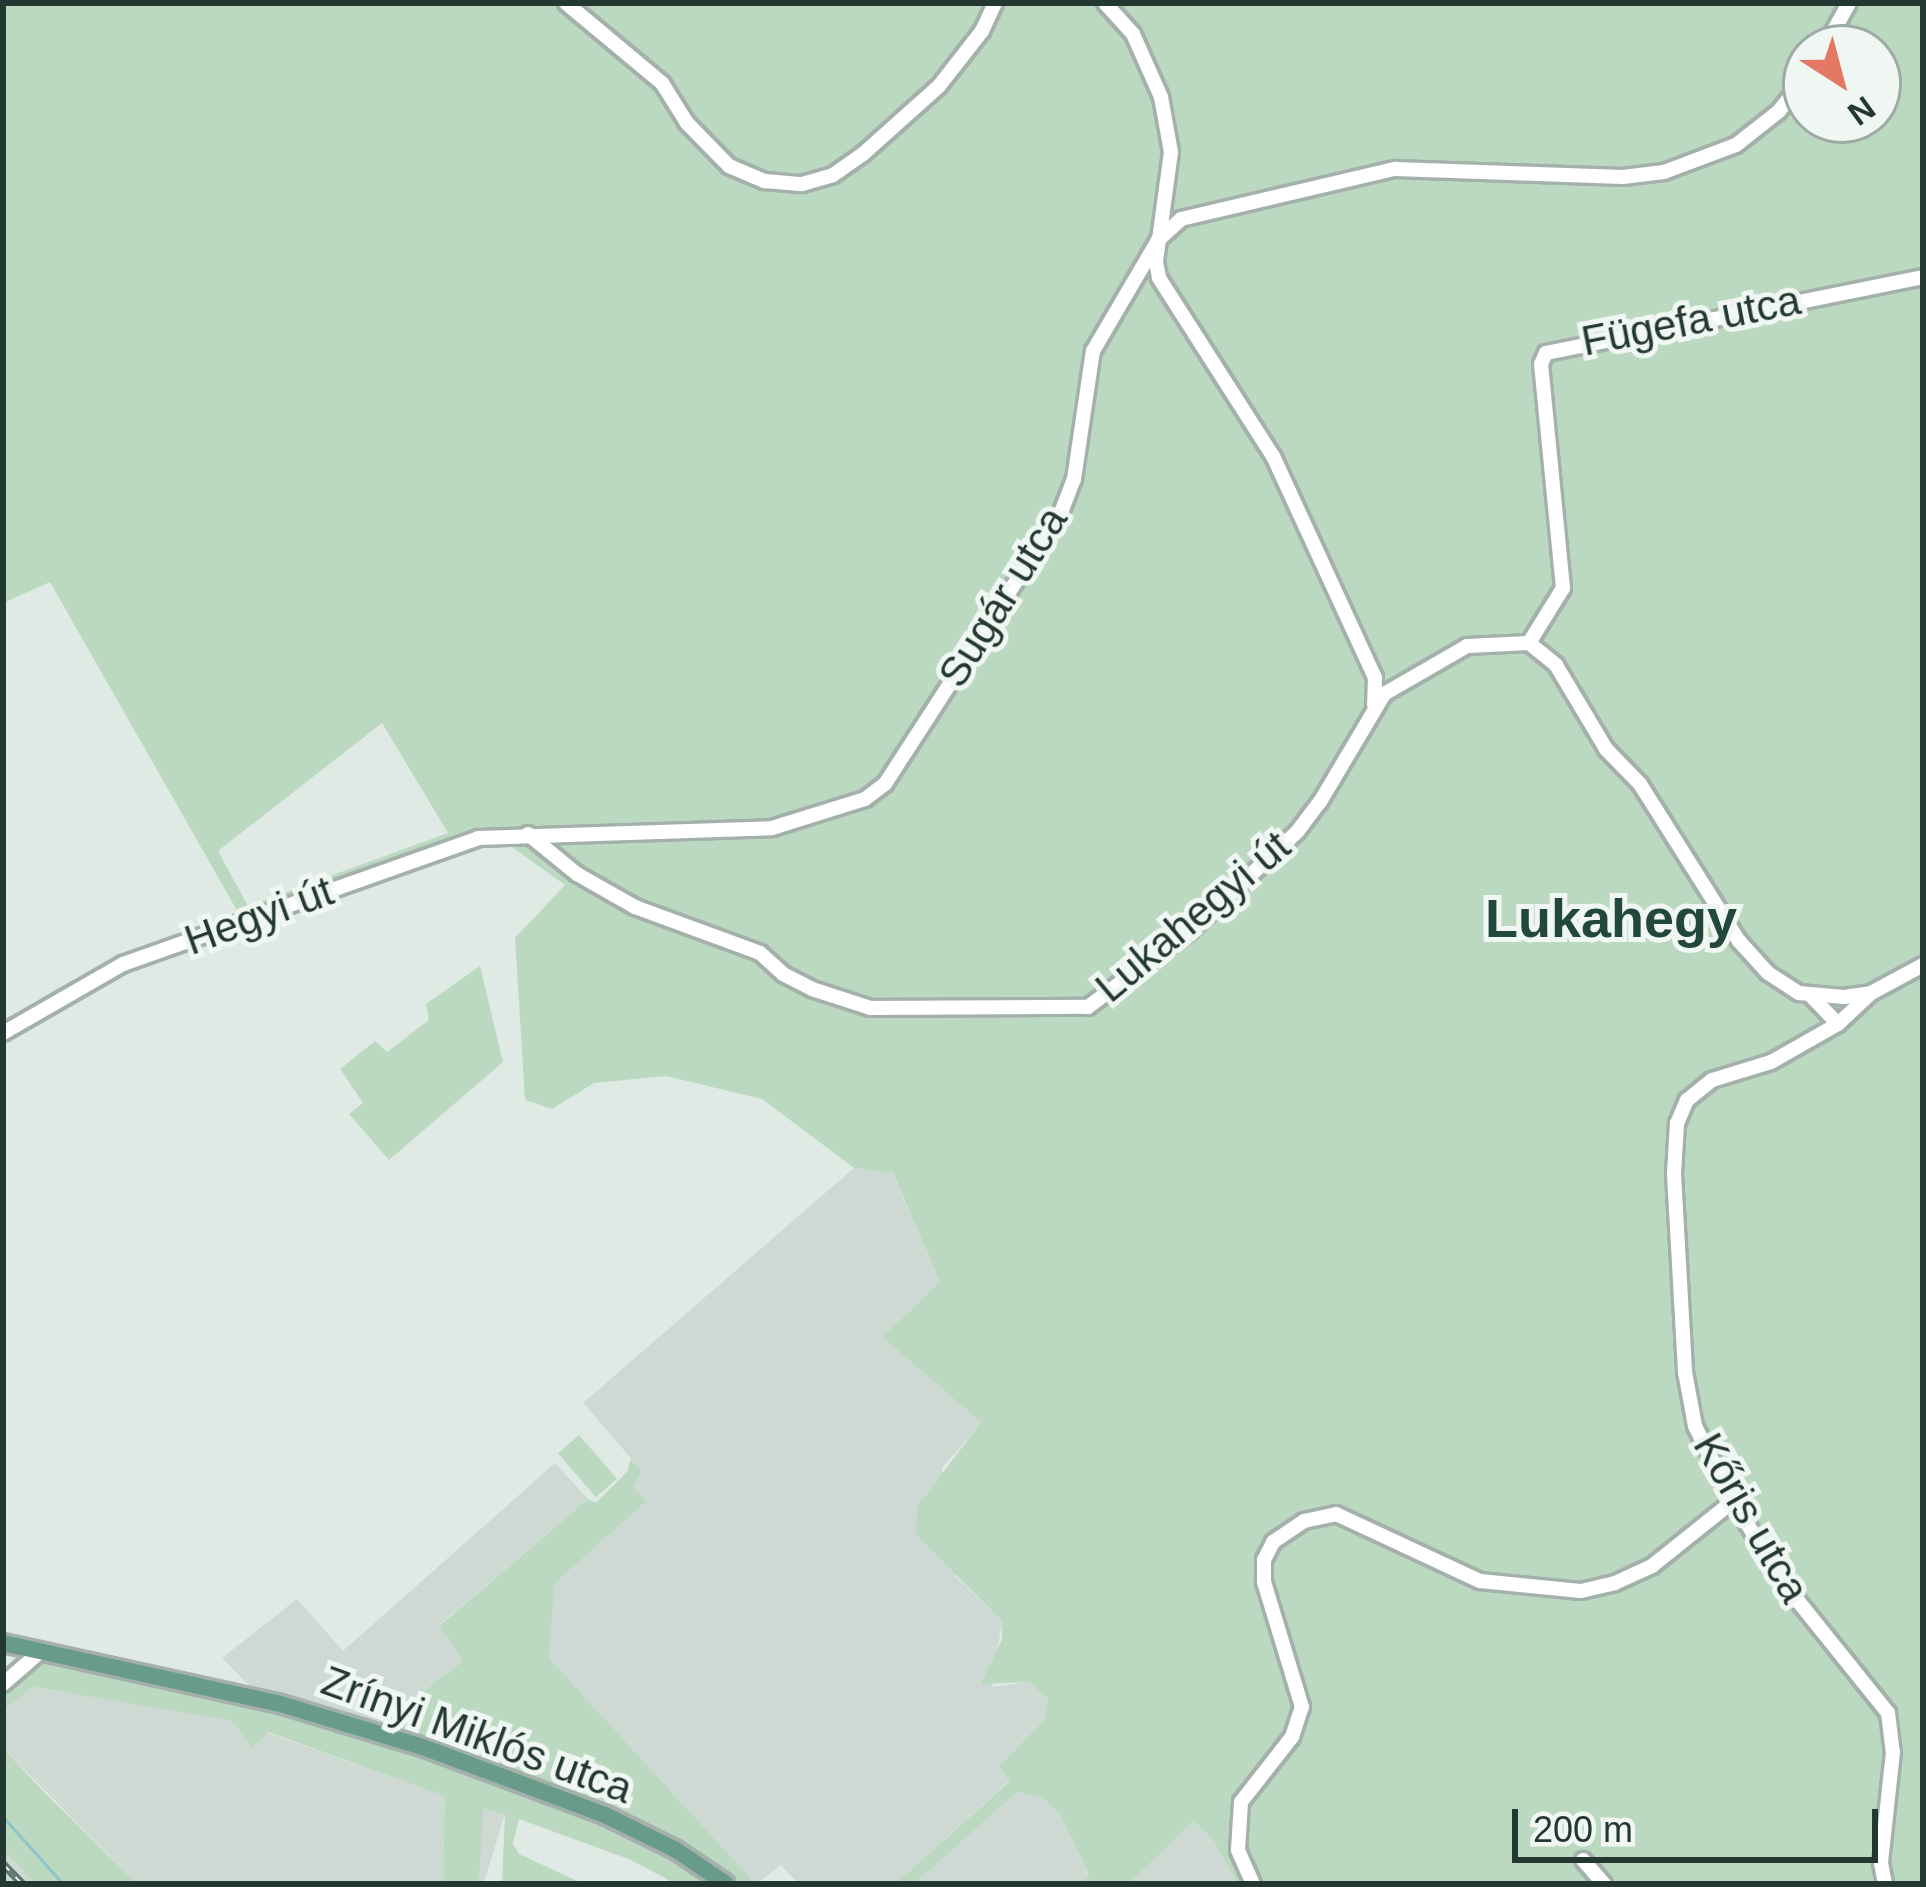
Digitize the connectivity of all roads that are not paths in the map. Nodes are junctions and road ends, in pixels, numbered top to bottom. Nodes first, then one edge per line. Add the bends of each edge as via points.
1 (566, 3) edge
2 (996, 3) edge
3 (1105, 3) edge
4 (1782, 107) edge
5 (1158, 240) junction
6 (1923, 277) edge
7 (1529, 643) junction
8 (1375, 678) junction
9 (1397, 686) junction
10 (1375, 705) junction
11 (528, 833) junction
12 (1923, 965) edge
13 (1871, 993) junction
14 (1812, 997) junction
15 (1838, 1024) junction
16 (3, 1034) edge
17 (1733, 1501) junction
18 (3, 1643) edge
19 (40, 1652) junction
20 (3, 1684) edge
21 (1583, 1860) dead end
22 (726, 1884) edge
23 (1253, 1884) edge
24 (1604, 1884) edge
25 (1885, 1884) edge

1 - 2 street via 662,83 729,166 802,184 863,154 939,86
3 - 5 street via 1133,34 1160,97 1171,152
4 - 5 street, Sugár utca via 1736,145 1664,172 1395,169 1220,206 1181,219
5 - 8 street via 1159,278 1244,403
5 - 11 street, Sugár utca via 1093,351 1062,510 885,784 838,811 772,828
6 - 7 street, Fügefa utca via 1546,352 1540,364 1563,588
7 - 9 street, Lukahegyi út via 1467,646
7 - 14 street via 1556,665 1748,953
8 - 9 street
8 - 10 street
9 - 10 street, Lukahegyi út
10 - 11 street, Lukahegyi út via 1297,832 1130,980 1071,1010 871,1008 797,982 760,953 635,907
11 - 16 street, Hegyi út via 446,848 123,964
12 - 13 street
13 - 14 street
13 - 15 street
14 - 15 street
15 - 17 street, Kőris utca via 1772,1062 1712,1080 1687,1100 1677,1123 1685,1372 1695,1426
17 - 23 street via 1652,1566 1581,1591 1480,1581 1336,1514 1304,1521 1274,1542 1264,1560 1266,1595 1302,1707 1292,1737 1241,1802 1238,1850
17 - 25 street, Kőris utca via 1786,1586 1888,1714
18 - 19 main road, Zrínyi Miklós utca
19 - 20 street
19 - 22 main road, Zrínyi Miklós utca via 377,1732 654,1838
21 - 24 street

